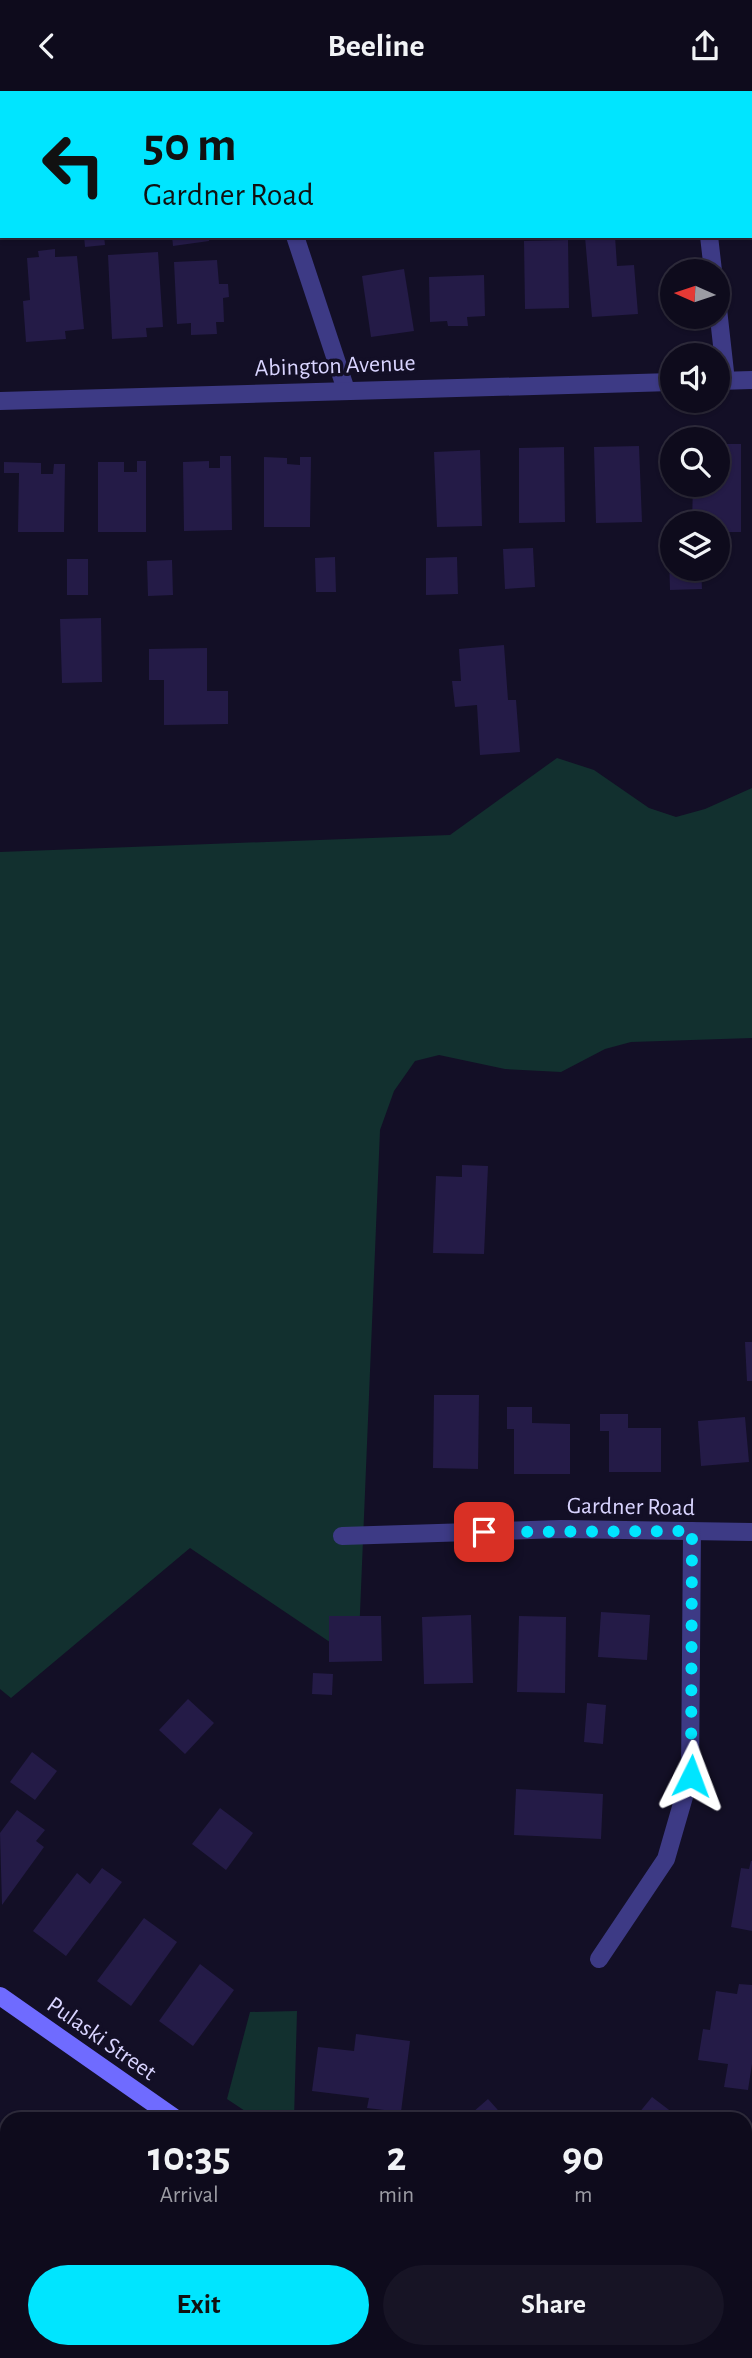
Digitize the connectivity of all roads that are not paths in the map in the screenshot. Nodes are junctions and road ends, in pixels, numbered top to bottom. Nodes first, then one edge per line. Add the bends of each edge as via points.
1 (296, 238) edge
2 (709, 238) edge
3 (712, 259) edge
4 (752, 380) edge
5 (730, 381) edge
6 (660, 382) edge
7 (346, 390) junction
8 (0, 401) edge
9 (692, 1531) junction
10 (752, 1532) edge
11 (342, 1536) dead end
12 (599, 1959) dead end
13 (0, 1996) edge
14 (166, 2112) edge

1 - 7 street
2 - 3 street
4 - 5 street
6 - 7 street, Abington Avenue
7 - 8 street, Abington Avenue
9 - 10 street, Gardner Road
9 - 11 street, Gardner Road via 561,1529
9 - 12 street via 691,1776 666,1859
13 - 14 main road, Pulaski Street

